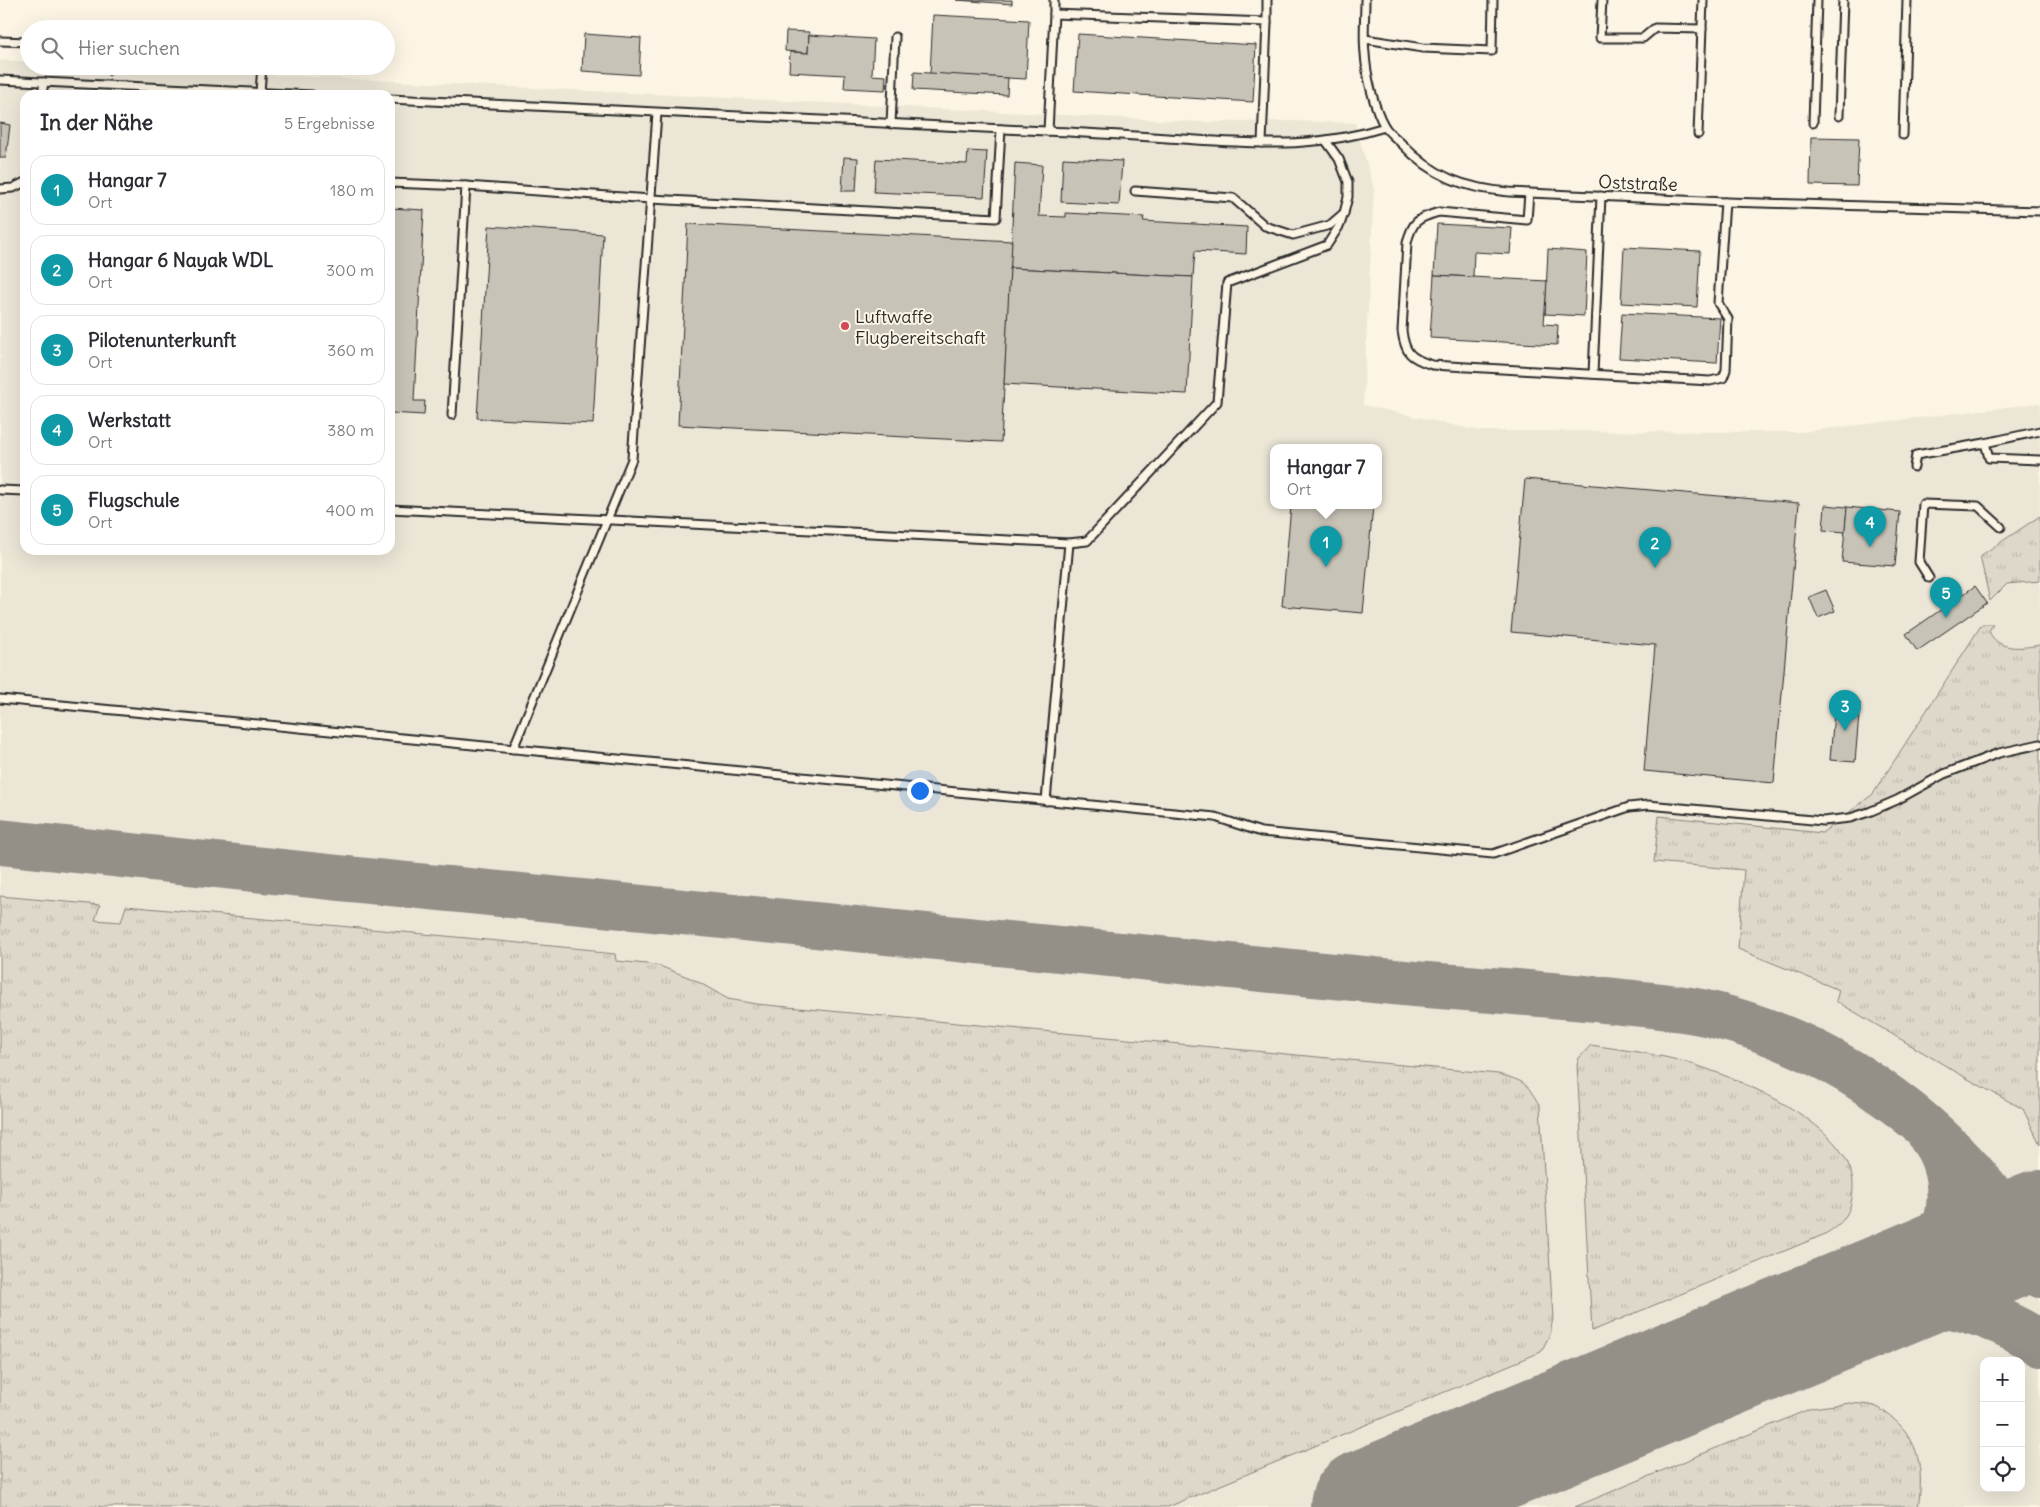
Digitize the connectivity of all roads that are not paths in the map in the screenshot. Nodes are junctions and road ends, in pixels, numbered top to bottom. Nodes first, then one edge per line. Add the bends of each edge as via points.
1 (1054, 0) edge
2 (1267, 0) edge
3 (1365, 0) edge
4 (1494, 0) edge
5 (1602, 0) edge
6 (1702, 0) edge
7 (1817, 0) edge
8 (1843, 0) edge
9 (1907, 0) edge
10 (1054, 14) junction
11 (1266, 22) junction
12 (1702, 30) junction
13 (895, 37) dead end
14 (1365, 39) junction
15 (0, 41) edge
16 (20, 42) edge
17 (261, 75) edge
18 (0, 80) edge
19 (44, 82) junction
20 (43, 90) edge
21 (217, 90) edge
22 (260, 90) edge
23 (395, 99) edge
24 (657, 113) junction
25 (1839, 116) dead end
26 (1813, 123) dead end
27 (891, 124) junction
28 (1385, 127) junction
29 (1001, 130) junction
30 (1048, 131) junction
31 (1698, 134) dead end
32 (1903, 135) dead end
33 (1326, 141) junction
34 (1262, 144) junction
35 (395, 183) edge
36 (20, 184) edge
37 (466, 186) junction
38 (0, 189) edge
39 (1135, 191) dead end
40 (1529, 193) junction
41 (1601, 196) junction
42 (651, 199) junction
43 (1725, 202) junction
44 (2040, 211) edge
45 (1344, 213) junction
46 (1593, 374) junction
47 (452, 415) dead end
48 (2040, 430) edge
49 (1985, 443) junction
50 (2040, 460) edge
51 (1914, 467) dead end
52 (0, 490) edge
53 (20, 491) edge
54 (395, 509) edge
55 (609, 520) junction
56 (2001, 527) dead end
57 (1069, 543) junction
58 (1929, 578) dead end
59 (0, 699) edge
60 (2040, 744) edge
61 (513, 749) junction
62 (1046, 801) junction

1 - 10 lane
2 - 11 lane
3 - 14 lane, Oststraße
4 - 14 lane via 1492,51 1423,48
5 - 12 lane via 1600,38 1643,38 1655,28
6 - 12 lane
7 - 26 lane
8 - 25 lane
9 - 32 lane
10 - 11 lane
10 - 30 lane
11 - 34 lane
12 - 31 lane
13 - 27 lane
14 - 28 lane, Oststraße via 1364,54 1374,98
15 - 16 lane
17 - 22 lane
18 - 19 lane
19 - 20 lane
19 - 21 lane
23 - 24 lane
24 - 27 lane
24 - 42 lane
27 - 29 lane
28 - 33 lane
28 - 40 lane, Oststraße via 1412,155 1437,174 1482,190
29 - 30 lane
29 - 42 lane via 996,218
30 - 34 lane
33 - 34 lane
33 - 45 lane via 1339,159 1348,182
35 - 37 lane
36 - 38 lane
37 - 42 lane
37 - 47 lane
39 - 45 lane via 1233,198 1265,226 1293,235 1330,225
40 - 41 lane, Oststraße
40 - 46 lane via 1527,220 1439,212 1415,222 1406,243 1404,342 1409,355 1432,365
41 - 43 lane, Oststraße
41 - 46 lane
42 - 55 lane via 632,459
43 - 44 lane, Oststraße
43 - 46 lane via 1718,303 1728,319 1723,378 1710,381
45 - 57 lane via 1327,245 1227,283 1217,402 1087,541
48 - 49 lane
49 - 50 lane via 1989,458
49 - 51 lane via 1916,456
52 - 53 lane
54 - 55 lane
55 - 57 lane
55 - 61 lane
56 - 58 lane via 1978,506 1923,504 1919,562
57 - 62 lane
59 - 61 lane
60 - 62 lane via 1990,756 1944,774 1897,800 1850,818 1822,821 1648,805 1629,807 1493,854 1261,832 1215,817
61 - 62 lane

